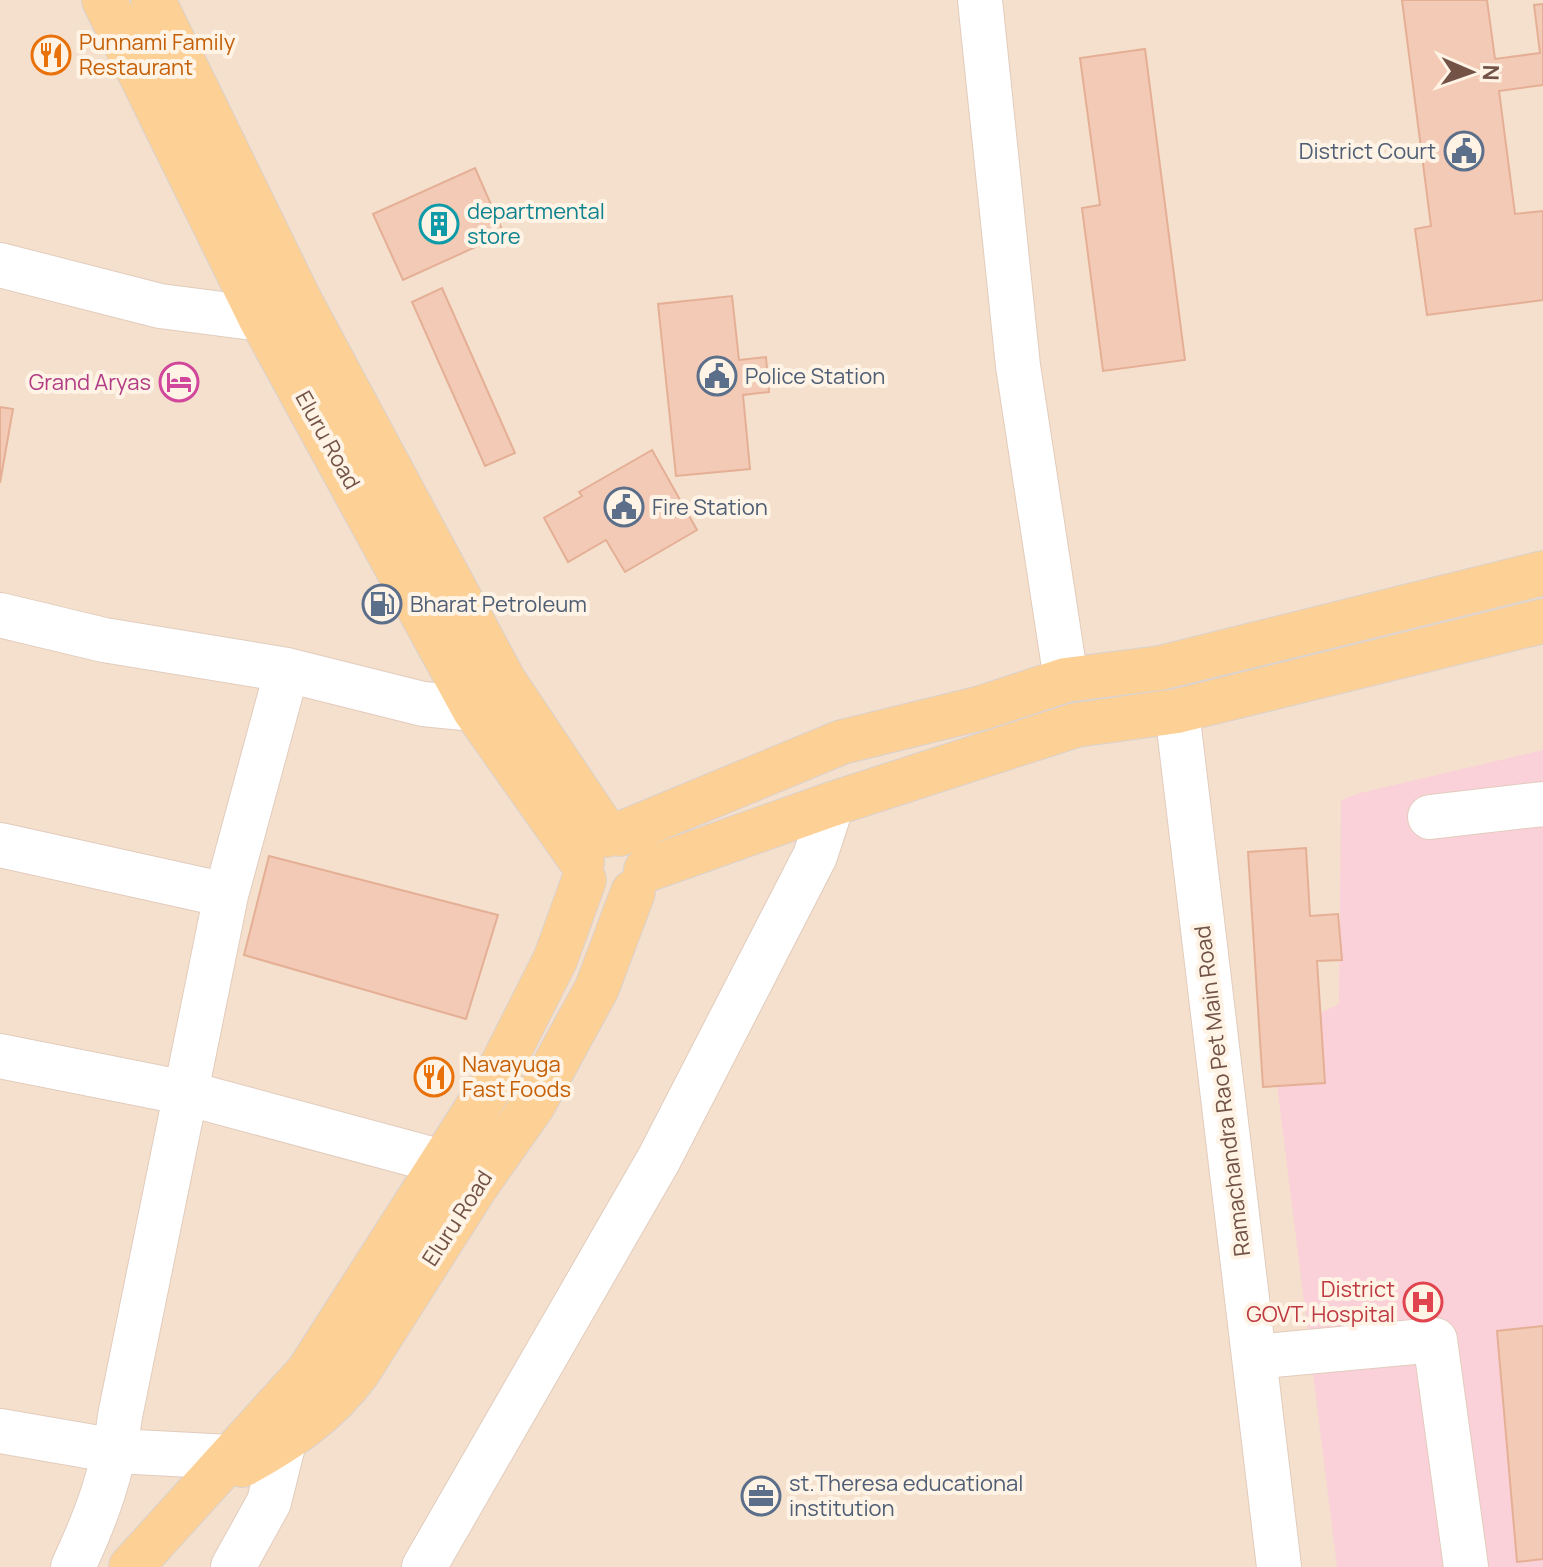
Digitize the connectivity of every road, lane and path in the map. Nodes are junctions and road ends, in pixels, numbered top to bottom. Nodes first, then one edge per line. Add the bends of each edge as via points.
1 (104, 0) edge
2 (153, 0) edge
3 (979, 0) edge
4 (0, 265) edge
5 (300, 301) junction
6 (261, 319) junction
7 (1543, 573) edge
8 (0, 615) edge
9 (1543, 621) edge
10 (287, 670) junction
11 (1066, 680) junction
12 (474, 709) junction
13 (1177, 711) junction
14 (832, 804) junction
15 (1543, 804) edge
16 (1430, 817) dead end
17 (0, 845) edge
18 (598, 853) junction
19 (640, 881) junction
20 (226, 895) junction
21 (0, 1056) edge
22 (186, 1093) junction
23 (442, 1162) junction
24 (1254, 1357) junction
25 (323, 1386) junction
26 (0, 1431) edge
27 (284, 1442) junction
28 (116, 1451) junction
29 (220, 1470) junction
30 (73, 1567) edge
31 (131, 1567) edge
32 (233, 1567) edge
33 (424, 1567) edge
34 (1279, 1567) edge
35 (1466, 1567) edge

1 - 6 main road, Eluru Road
2 - 5 main road, Eluru Road
3 - 11 street via 1018,366
4 - 6 street via 160,306
5 - 6 street
5 - 18 main road, Eluru Road
6 - 12 main road, Eluru Road
7 - 11 main road via 1160,668
8 - 10 street via 104,640
9 - 13 main road
10 - 12 street via 423,704
10 - 20 street
11 - 18 main road via 981,708 842,742
12 - 18 main road, Eluru Road
13 - 14 main road via 1076,725
13 - 24 street, Ramachandra Rao Pet Main Road
14 - 19 main road
14 - 33 street via 815,856 659,1159
15 - 16 street
17 - 20 street
18 - 19 main road, Eluru Road via 631,839 645,858
18 - 19 main road, Eluru Road via 591,889 611,899 623,898
18 - 23 main road, Eluru Road via 555,960 493,1083
19 - 25 main road, Eluru Road via 597,988 533,1105 358,1372
20 - 22 street
21 - 22 street
22 - 23 street
22 - 28 street
23 - 25 main road, Eluru Road
24 - 34 street, Ramachandra Rao Pet Main Road
24 - 35 street via 1435,1340
25 - 27 main road, Eluru Road
25 - 29 main road, Eluru Road
26 - 28 street
27 - 29 main road, Eluru Road
27 - 32 street via 269,1502
28 - 29 street
28 - 30 street
29 - 31 main road, Eluru Road

